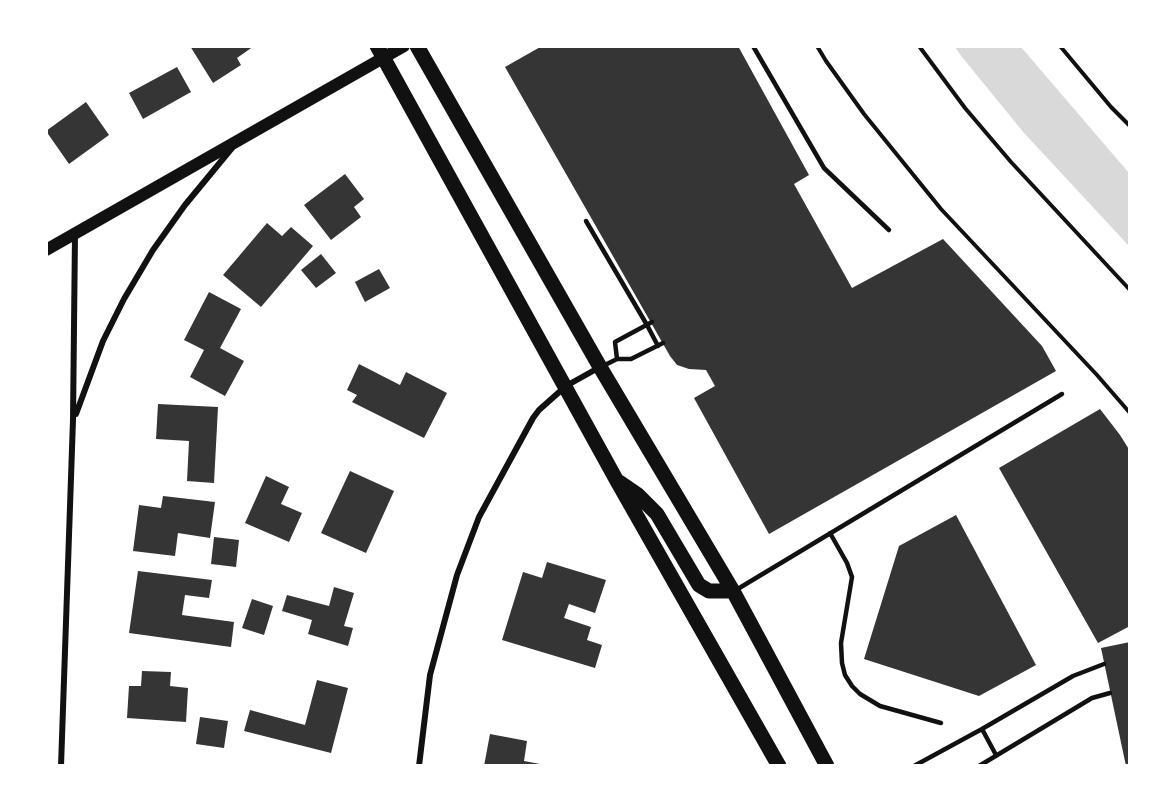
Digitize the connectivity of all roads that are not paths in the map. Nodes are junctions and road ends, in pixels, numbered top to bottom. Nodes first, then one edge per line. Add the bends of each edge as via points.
1 (404, 46) edge
2 (417, 46) edge
3 (753, 46) edge
4 (380, 52) edge
5 (236, 142) junction
6 (586, 221) dead end
7 (889, 230) dead end
8 (75, 234) junction
9 (46, 250) edge
10 (650, 323) junction
11 (617, 359) junction
12 (600, 367) junction
13 (566, 386) junction
14 (1062, 394) dead end
15 (73, 420) junction
16 (617, 481) junction
17 (830, 533) junction
18 (734, 591) junction
19 (1104, 664) dead end
20 (1110, 693) dead end
21 (940, 723) dead end
22 (981, 729) junction
23 (996, 755) junction
24 (61, 765) edge
25 (419, 765) edge
26 (780, 765) edge
27 (827, 765) edge
28 (914, 765) edge
29 (979, 765) edge

1 - 4 main road
2 - 12 main road
3 - 7 lane via 824,168
4 - 5 main road
4 - 13 main road
5 - 8 main road
5 - 15 street via 185,205 124,299 103,341
6 - 10 lane
8 - 9 main road
8 - 15 street
10 - 11 lane via 615,342
10 - 11 lane via 660,344 631,359
11 - 12 lane
12 - 13 street
12 - 18 main road
13 - 16 main road
13 - 25 street via 532,418 475,527 457,575 430,675
14 - 17 lane
15 - 24 street
16 - 18 main road via 657,514 699,585 709,591
16 - 26 main road
17 - 18 lane
17 - 21 lane via 852,577 841,643 845,675 860,694 880,706
18 - 27 main road
19 - 22 lane via 1073,676
20 - 23 lane via 1092,698
22 - 23 lane
22 - 28 lane
23 - 29 lane

